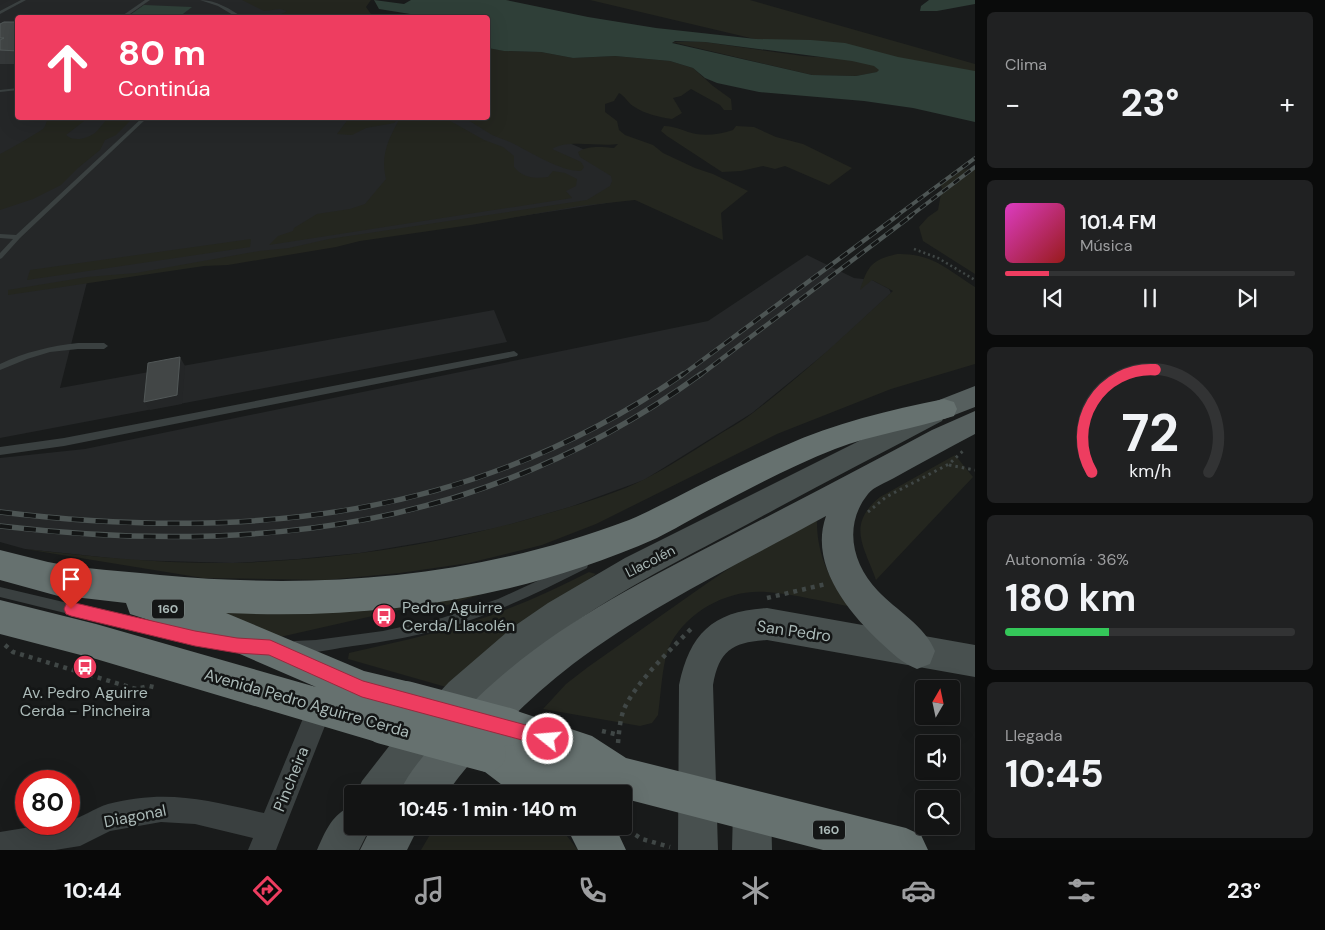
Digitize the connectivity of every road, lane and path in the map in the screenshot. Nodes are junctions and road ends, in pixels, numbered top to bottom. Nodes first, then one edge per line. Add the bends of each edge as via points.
1 (24, 0) edge
2 (148, 0) edge
3 (202, 0) edge
4 (0, 13) edge
5 (126, 15) edge
6 (237, 15) edge
7 (15, 89) edge
8 (0, 91) edge
9 (142, 120) edge
10 (0, 236) edge
11 (18, 237) junction
12 (914, 249) dead end
13 (0, 257) edge
14 (975, 280) edge
15 (104, 346) dead end
16 (514, 354) dead end
17 (0, 367) edge
18 (975, 396) edge
19 (944, 409) junction
20 (975, 422) edge
21 (0, 451) edge
22 (949, 464) dead end
23 (975, 470) edge
24 (858, 484) junction
25 (641, 530) junction
26 (0, 565) edge
27 (51, 578) junction
28 (0, 592) edge
29 (0, 617) edge
30 (700, 622) dead end
31 (0, 643) edge
32 (270, 648) junction
33 (917, 651) junction
34 (975, 661) edge
35 (168, 691) dead end
36 (320, 708) junction
37 (394, 713) junction
38 (498, 740) junction
39 (617, 776) junction
40 (382, 785) edge
41 (427, 785) edge
42 (537, 785) edge
43 (697, 795) junction
44 (752, 830) edge
45 (632, 834) edge
46 (346, 835) edge
47 (392, 835) edge
48 (593, 835) edge
49 (267, 839) edge
50 (0, 846) edge
51 (686, 849) edge
52 (337, 850) edge
53 (382, 850) edge
54 (604, 850) edge
55 (906, 850) edge

1 - 4 lane
2 - 5 lane
3 - 6 lane
7 - 8 lane
9 - 11 lane
10 - 11 lane
11 - 13 lane
12 - 14 path via 939,258
15 - 17 lane via 76,345
16 - 21 lane via 64,442
18 - 19 main road, Llacolén
19 - 25 highway via 827,440
19 - 40 main road, Llacolén via 619,577 552,617 491,664 460,693
20 - 24 main road
22 - 23 path
24 - 33 main road via 846,504 838,528 841,563 862,598
24 - 41 main road via 658,591 567,646 492,709
25 - 27 highway via 523,568 386,594 252,597 180,593
25 - 32 lane via 581,566 487,610 393,635 323,645
26 - 27 highway, Avenida Pedro Aguirre Cerda / 160
27 - 32 highway, Avenida Pedro Aguirre Cerda / 160 via 196,618
28 - 32 lane via 195,639
29 - 36 highway, Avenida Pedro Aguirre Cerda / 160 via 88,639
30 - 39 path via 682,638 625,707 619,726
31 - 35 path via 13,652 136,689 149,686
32 - 37 highway, Avenida Pedro Aguirre Cerda / 160 via 362,689
33 - 34 main road, San Pedro
33 - 43 main road, San Pedro via 767,624 752,624 727,631 709,648 698,671
36 - 37 highway, Avenida Pedro Aguirre Cerda / 160
36 - 49 street, Pincheira
37 - 38 highway, Avenida Pedro Aguirre Cerda / 160, bridge
38 - 39 highway, Avenida Pedro Aguirre Cerda / 160 via 591,774
38 - 42 highway via 519,772
39 - 43 highway, Avenida Pedro Aguirre Cerda / 160
43 - 44 highway, Avenida Pedro Aguirre Cerda / 160
43 - 51 main road, San Pedro
44 - 55 highway, Avenida Pedro Aguirre Cerda / 160
45 - 51 path
46 - 52 main road
47 - 53 main road
48 - 54 highway
49 - 50 street, Diagonal via 195,811 161,809 107,818 80,832

